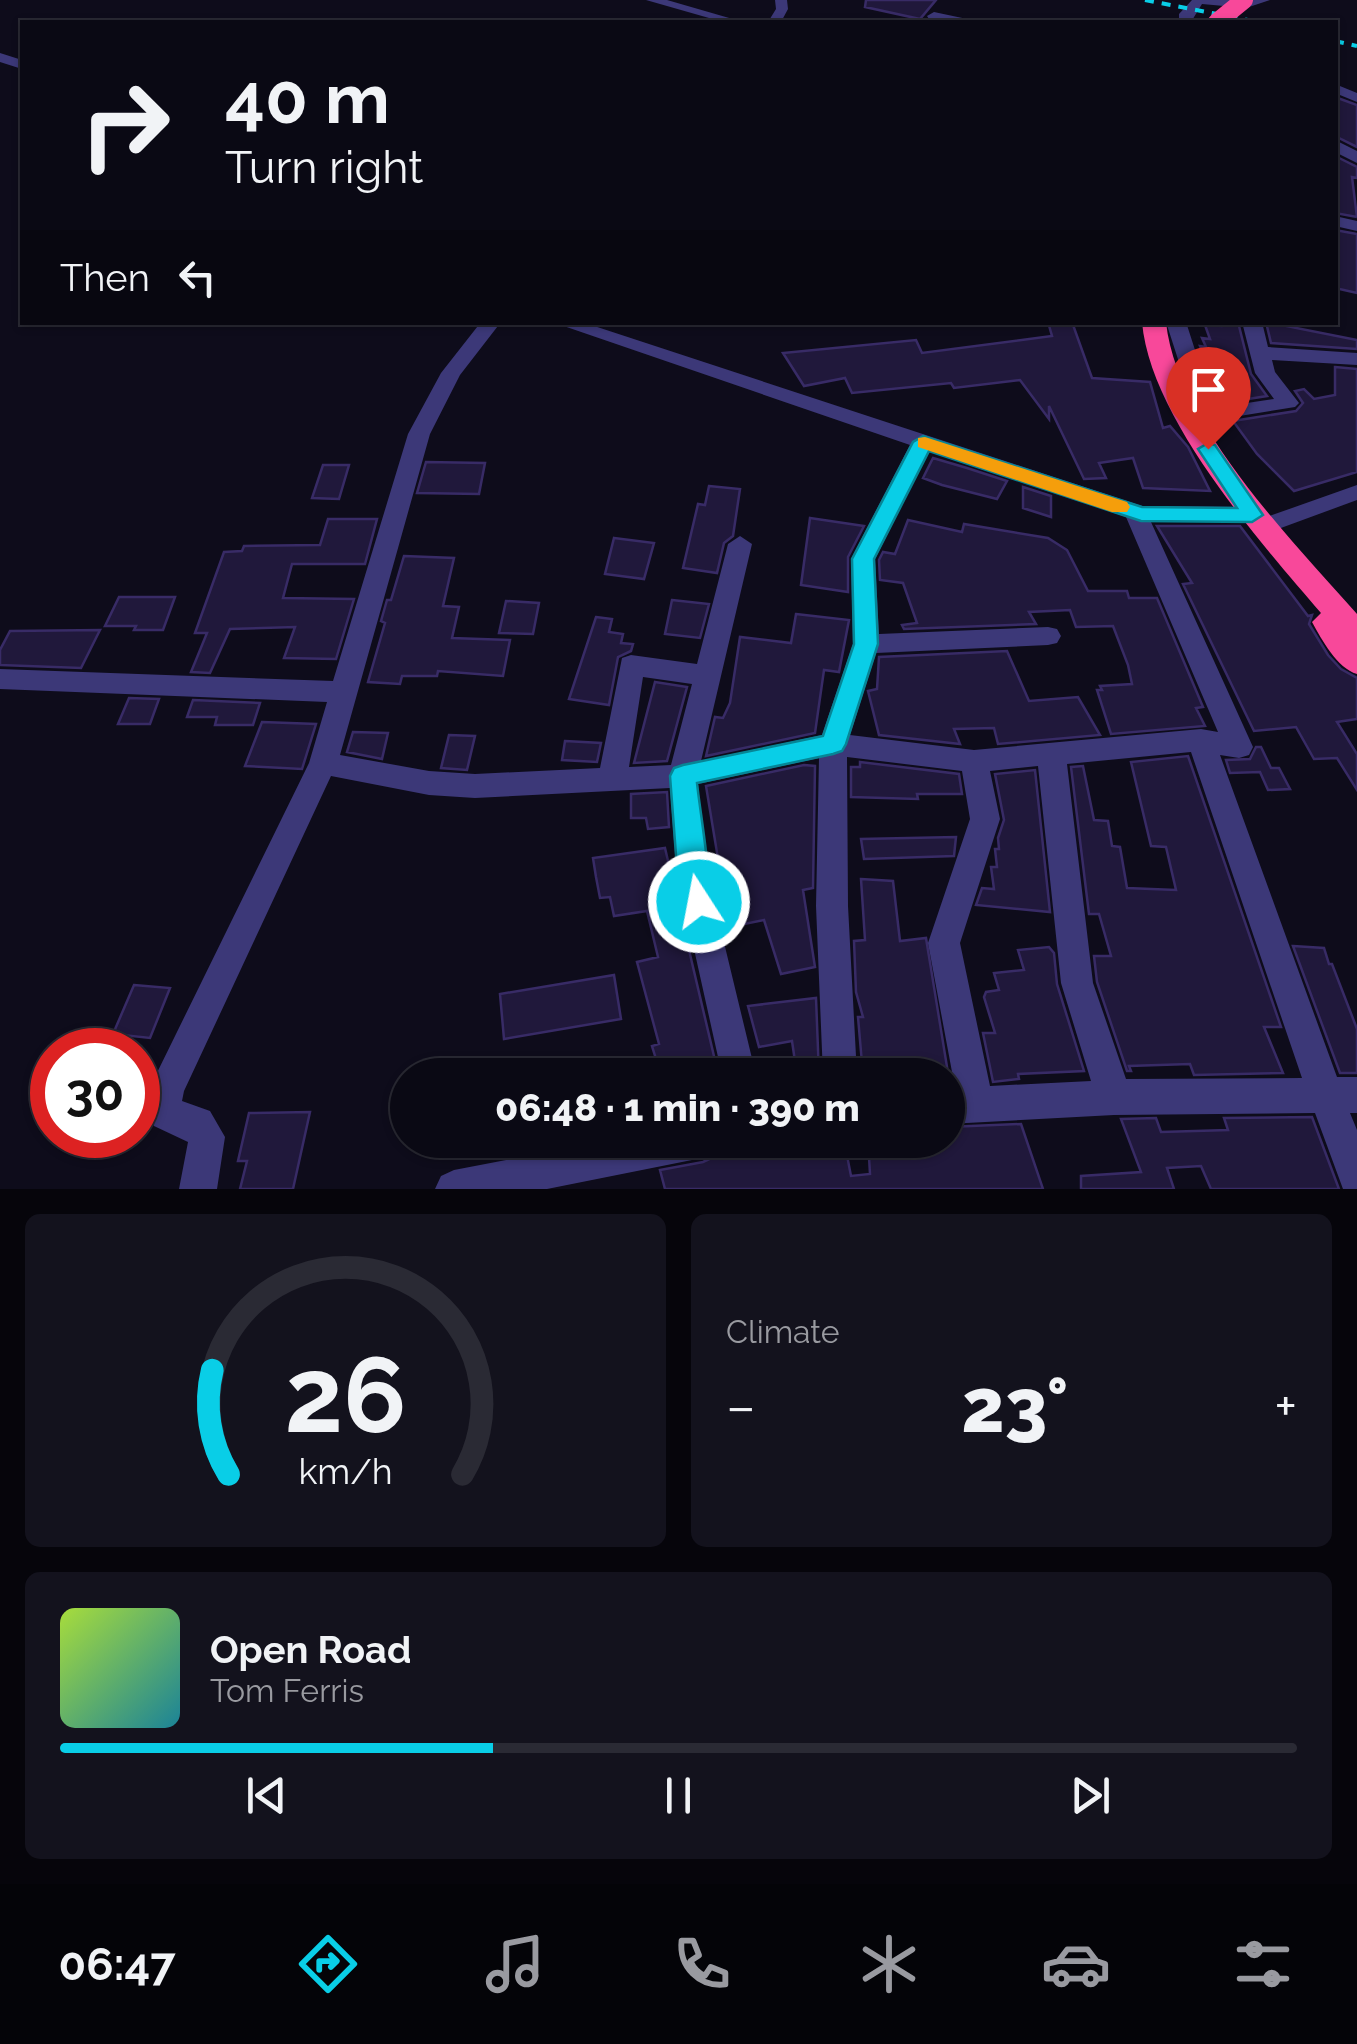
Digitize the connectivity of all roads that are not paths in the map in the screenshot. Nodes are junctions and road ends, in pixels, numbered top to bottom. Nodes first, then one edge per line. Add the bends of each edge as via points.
1 (652, 0) edge
2 (1199, 0) edge
3 (1244, 0) edge
4 (1264, 0) edge
5 (934, 16) dead end
6 (728, 20) edge
7 (953, 20) edge
8 (1185, 20) edge
9 (1219, 20) edge
10 (0, 57) edge
11 (19, 64) edge
12 (0, 68) edge
13 (490, 325) edge
14 (577, 325) edge
15 (1154, 325) edge
16 (1177, 325) edge
17 (1253, 325) edge
18 (1261, 353) junction
19 (1357, 359) edge
20 (1198, 416) junction
21 (923, 442) junction
22 (1357, 492) edge
23 (1135, 512) junction
24 (1257, 521) junction
25 (740, 544) dead end
26 (1299, 572) junction
27 (1357, 634) edge
28 (1048, 636) dead end
29 (866, 644) junction
30 (1357, 662) edge
31 (708, 676) junction
32 (0, 680) edge
33 (344, 692) junction
34 (1201, 740) junction
35 (833, 744) junction
36 (1051, 752) junction
37 (974, 761) junction
38 (323, 763) junction
39 (683, 776) junction
40 (613, 779) junction
41 (735, 1058) edge
42 (839, 1058) edge
43 (957, 1058) edge
44 (1341, 1095) edge
45 (1114, 1097) junction
46 (965, 1106) edge
47 (611, 1158) edge
48 (1357, 1178) edge
49 (198, 1189) edge
50 (454, 1189) edge

1 - 6 street
2 - 4 street
2 - 8 street
3 - 9 highway, bridge
5 - 7 street
10 - 11 street
11 - 12 street
13 - 33 street via 451,373 419,434
14 - 21 street
15 - 20 highway via 1156,344
16 - 20 street
17 - 18 street
18 - 19 street
18 - 20 street via 1265,373 1288,404
20 - 24 highway
21 - 23 street
21 - 29 street via 863,559
22 - 24 street
23 - 24 street
23 - 34 street via 1239,748
24 - 26 highway
25 - 31 street
26 - 27 highway
26 - 30 highway via 1316,608
28 - 29 street
29 - 35 street
31 - 39 street
31 - 40 street via 632,666
32 - 33 street
33 - 38 street
34 - 36 street
34 - 44 street
35 - 37 street
35 - 39 street
35 - 42 street
36 - 37 street
36 - 45 street via 1077,983
37 - 43 street via 985,818 944,943
38 - 40 street via 476,786
38 - 49 street via 167,1089 167,1113 197,1124 207,1137
39 - 40 street
39 - 41 street via 691,868
44 - 45 street
44 - 48 street
45 - 46 street
47 - 50 street

